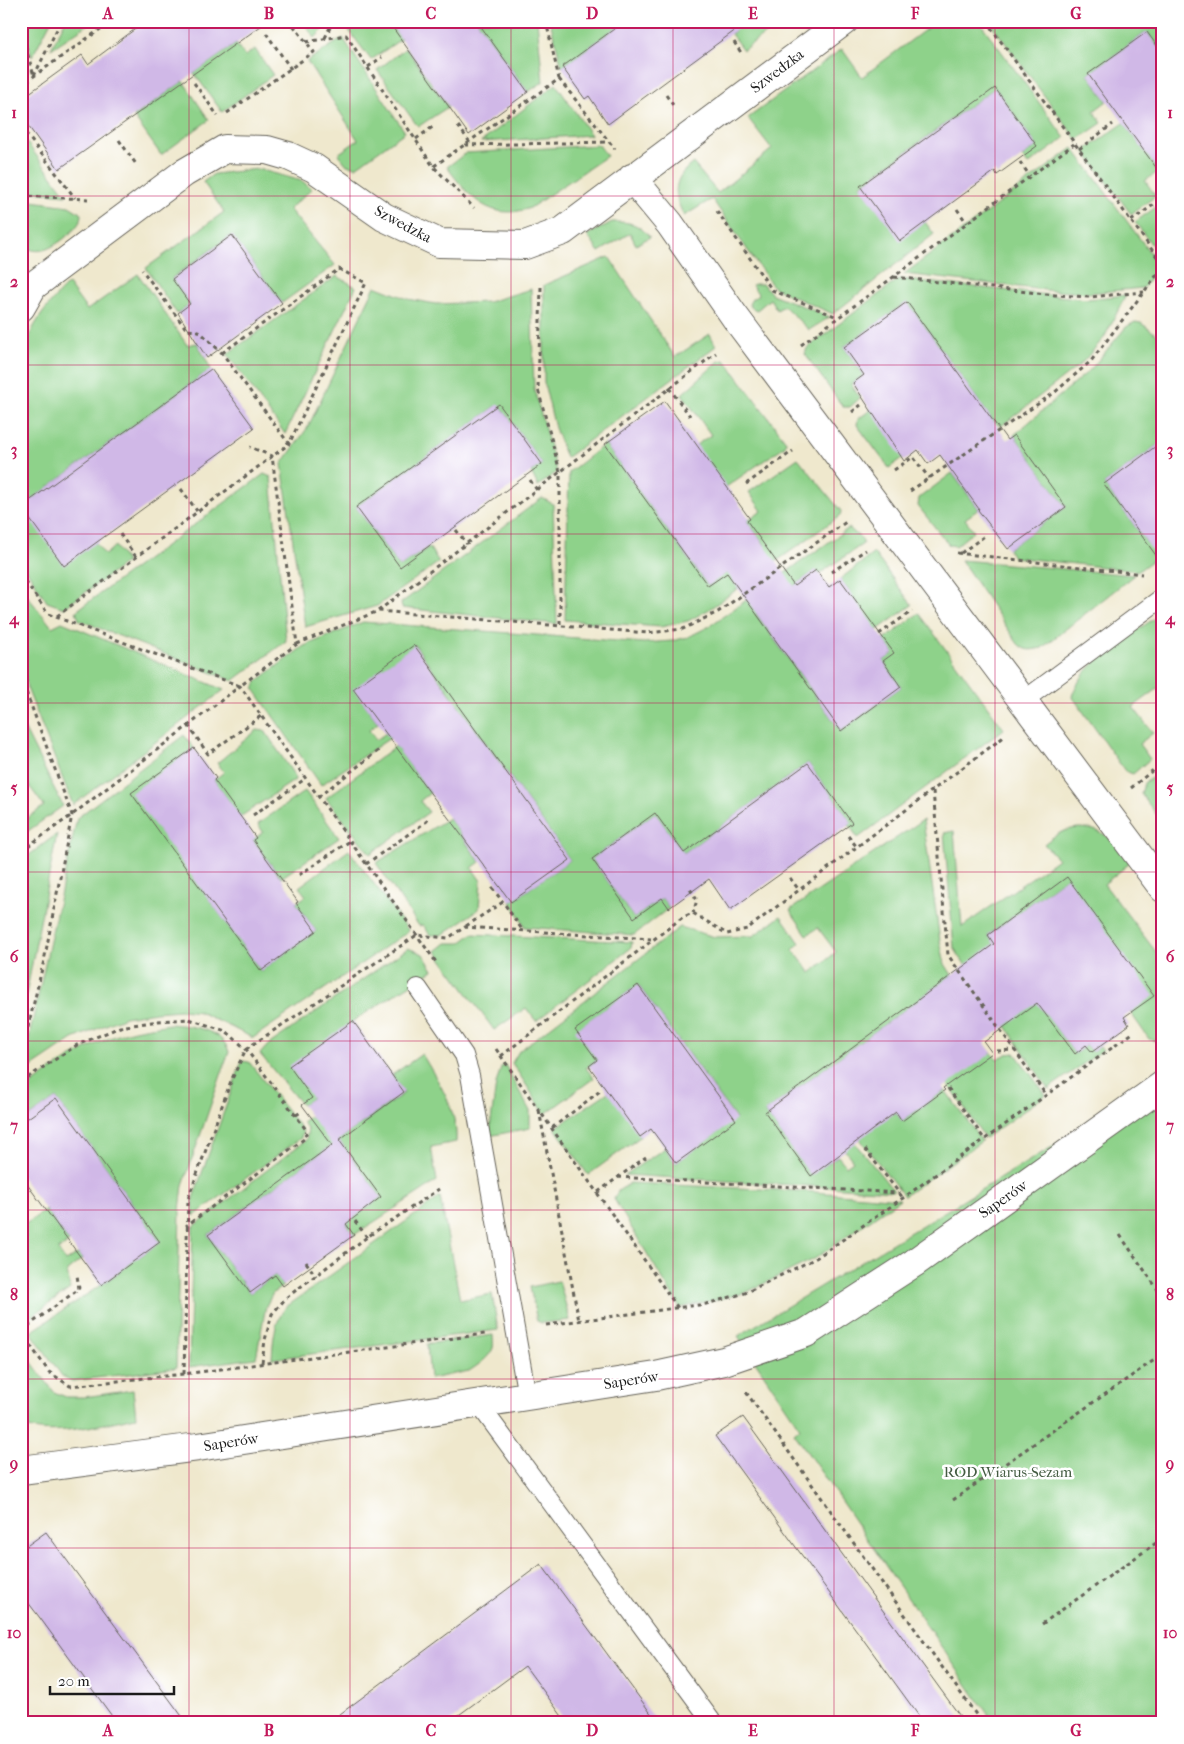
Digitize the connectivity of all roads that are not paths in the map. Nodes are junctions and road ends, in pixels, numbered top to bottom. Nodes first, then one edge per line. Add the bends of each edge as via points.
1 (843, 22) edge
2 (632, 178) junction
3 (25, 288) edge
4 (1163, 597) edge
5 (1023, 701) junction
6 (1163, 888) edge
7 (418, 988) dead end
8 (1163, 1085) edge
9 (527, 1396) junction
10 (478, 1403) junction
11 (21, 1470) edge
12 (713, 1723) edge

1 - 2 street, Szwedzka
2 - 3 street, Szwedzka via 563,231 525,246 439,243 384,217 314,168 288,156 266,150 225,149 184,173
2 - 5 street via 670,224 735,317
4 - 5 lane
5 - 6 street
7 - 9 lane via 464,1055 470,1075
8 - 9 street, Saperów via 914,1263 806,1333 724,1360 656,1376
9 - 10 street, Saperów
10 - 11 street, Saperów via 198,1447
10 - 12 lane

